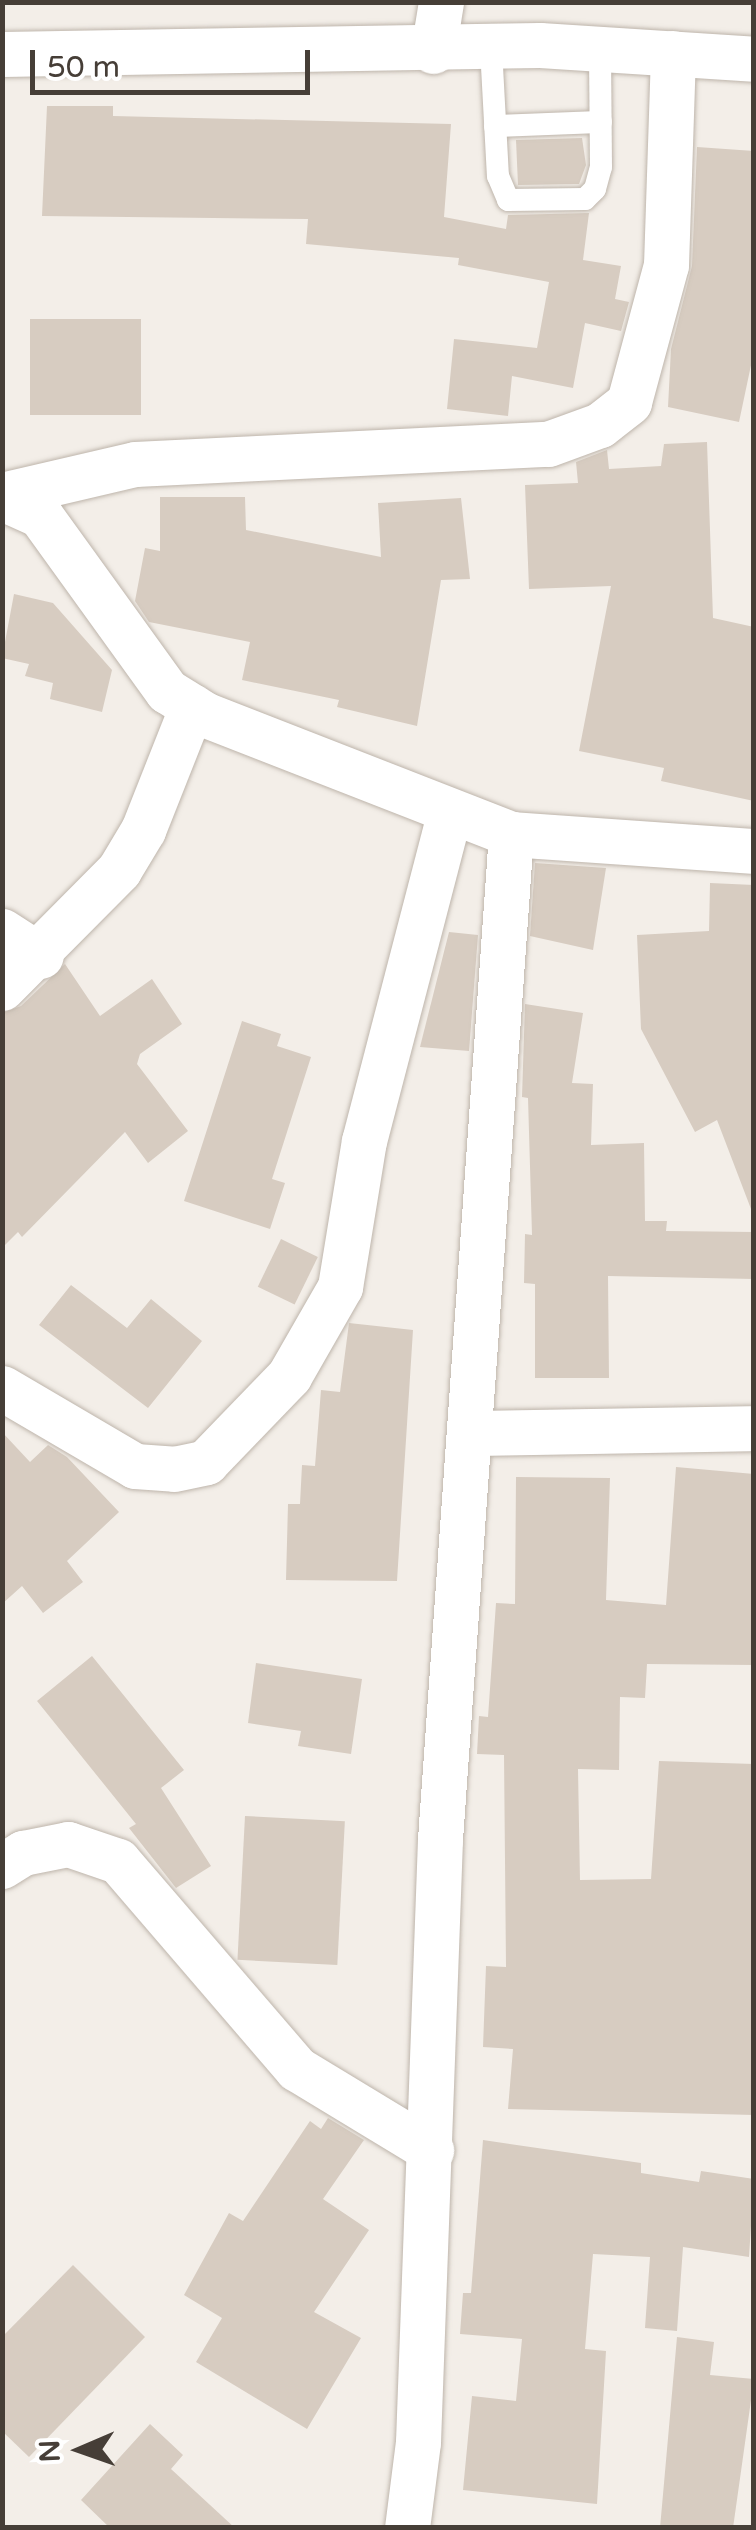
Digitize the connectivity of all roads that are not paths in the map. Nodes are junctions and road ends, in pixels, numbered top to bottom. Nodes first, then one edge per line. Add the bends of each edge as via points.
1 (441, 2) edge
2 (491, 48) junction
3 (600, 49) junction
4 (434, 51) junction
5 (673, 53) junction
6 (2, 54) edge
7 (754, 58) edge
8 (601, 122) junction
9 (494, 126) junction
10 (2, 497) edge
11 (192, 706) junction
12 (450, 815) junction
13 (511, 834) junction
14 (754, 851) edge
15 (2, 931) edge
16 (41, 956) junction
17 (2, 988) edge
18 (2, 1388) edge
19 (754, 1428) edge
20 (470, 1433) junction
21 (2, 1866) edge
22 (432, 2150) junction
23 (407, 2528) edge

1 - 4 street
2 - 3 street
2 - 4 street
2 - 9 lane
3 - 5 street
3 - 8 lane
4 - 6 street
5 - 7 street
5 - 10 street via 666,265 629,402 600,425 548,444 135,464
8 - 9 lane
8 - 9 lane via 599,180 585,199 508,200 498,176
10 - 11 street via 40,515 88,573 129,644 167,691
11 - 12 street
11 - 16 street via 127,857
12 - 13 street
12 - 18 street via 364,1141 340,1287 288,1376 206,1462 174,1469 135,1466
13 - 14 street
13 - 20 street
15 - 16 street
16 - 17 street
19 - 20 street
20 - 22 street via 440,1840
21 - 22 street via 24,1853 68,1844 118,1861 297,2069
22 - 23 street via 418,2442

